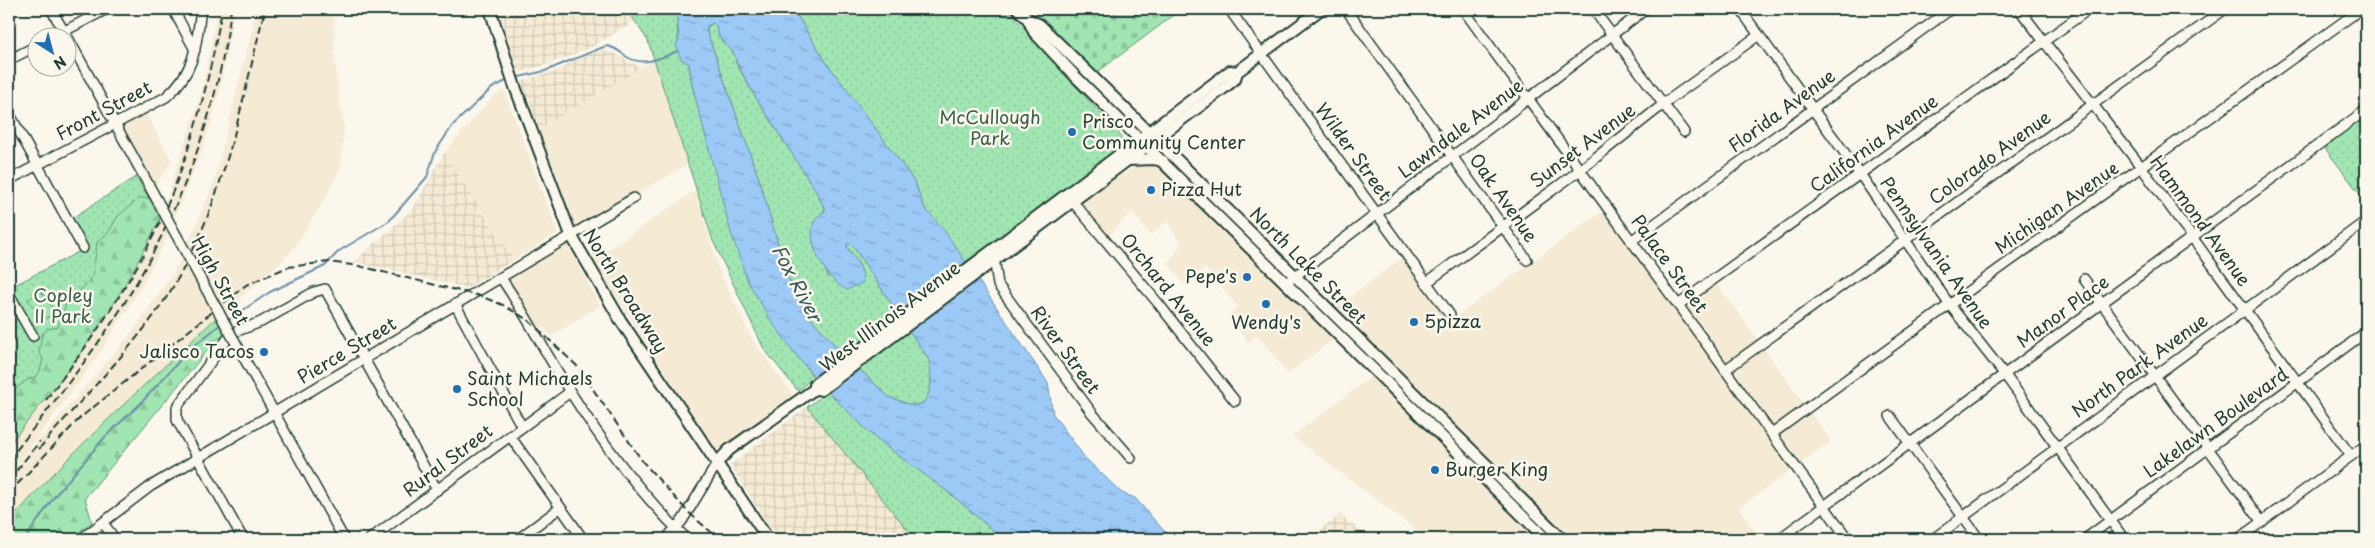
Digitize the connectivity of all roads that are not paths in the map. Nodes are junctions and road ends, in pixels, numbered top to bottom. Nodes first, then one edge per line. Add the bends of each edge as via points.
1 (52, 9) edge
2 (107, 9) edge
3 (173, 9) edge
4 (201, 9) edge
5 (490, 9) edge
6 (1018, 9) edge
7 (1229, 9) edge
8 (1321, 9) edge
9 (1346, 9) edge
10 (1463, 9) edge
11 (1593, 9) edge
12 (1646, 9) edge
13 (1740, 9) edge
14 (1952, 9) edge
15 (2019, 9) edge
16 (2089, 9) edge
17 (2225, 9) edge
18 (2361, 9) edge
19 (1028, 19) junction
20 (62, 28) edge
21 (78, 28) edge
22 (1611, 34) junction
23 (1759, 35) junction
24 (2044, 41) junction
25 (28, 50) edge
26 (195, 51) junction
27 (1262, 53) junction
28 (78, 58) edge
29 (9, 60) edge
30 (1237, 72) junction
31 (1529, 99) junction
32 (1663, 104) junction
33 (2092, 104) junction
34 (1812, 109) junction
35 (2366, 110) edge
36 (9, 114) edge
37 (115, 124) junction
38 (1149, 130) junction
39 (1684, 132) dead end
40 (1157, 138) junction
41 (1143, 142) junction
42 (1453, 156) junction
43 (1127, 160) junction
44 (1163, 161) junction
45 (37, 165) junction
46 (2142, 168) junction
47 (1580, 170) junction
48 (1860, 174) junction
49 (9, 180) edge
50 (634, 198) dead end
51 (1073, 202) junction
52 (1378, 213) junction
53 (2366, 221) edge
54 (1503, 226) junction
55 (571, 236) junction
56 (2192, 236) junction
57 (1631, 240) junction
58 (1904, 240) junction
59 (83, 248) dead end
60 (991, 257) junction
61 (1528, 260) dead end
62 (1295, 276) junction
63 (501, 278) junction
64 (2084, 279) dead end
65 (1286, 283) junction
66 (1426, 283) junction
67 (9, 294) edge
68 (455, 304) junction
69 (1949, 304) junction
70 (2102, 304) junction
71 (1678, 305) junction
72 (2245, 309) junction
73 (1450, 315) dead end
74 (2366, 332) edge
75 (33, 336) dead end
76 (365, 359) junction
77 (1725, 370) junction
78 (2005, 374) junction
79 (2154, 376) junction
80 (2298, 382) junction
81 (570, 392) junction
82 (1235, 401) dead end
83 (274, 414) junction
84 (1890, 416) dead end
85 (522, 427) junction
86 (1772, 434) junction
87 (510, 436) junction
88 (1910, 444) junction
89 (2366, 445) edge
90 (2057, 447) junction
91 (2208, 449) junction
92 (2352, 456) junction
93 (199, 458) junction
94 (1130, 458) dead end
95 (718, 462) junction
96 (437, 490) junction
97 (1824, 506) junction
98 (560, 508) junction
99 (1963, 517) junction
100 (2111, 520) junction
101 (103, 522) junction
102 (2262, 522) junction
103 (676, 529) junction
104 (81, 539) edge
105 (115, 539) edge
106 (244, 539) edge
107 (344, 539) edge
108 (370, 539) edge
109 (518, 539) edge
110 (583, 539) edge
111 (666, 539) edge
112 (687, 539) edge
113 (768, 539) edge
114 (1546, 539) edge
115 (1562, 539) edge
116 (1779, 539) edge
117 (1848, 539) edge
118 (1933, 539) edge
119 (1979, 539) edge
120 (2085, 539) edge
121 (2124, 539) edge
122 (2238, 539) edge

1 - 20 street, High Street
2 - 21 street
3 - 26 street
4 - 26 street, Front Street
5 - 55 main road, North Broadway via 514,84
6 - 19 main road, North Lake Street
7 - 27 street, Wilder Street
8 - 27 main road, West Illinois Avenue
9 - 42 street, Oak Avenue
10 - 31 street, Palace Street
11 - 22 street
12 - 22 street, Lawndale Avenue
13 - 23 street, Pennsylvania Avenue
14 - 34 street, Florida Avenue
15 - 24 street, Hammond Avenue
16 - 24 street, California Avenue
17 - 33 street, Colorado Avenue
18 - 46 street, Michigan Avenue
19 - 38 main road, North Lake Street via 1040,25
19 - 41 main road, North Lake Street via 1034,32 1053,54
22 - 31 street, Lawndale Avenue
22 - 32 street
23 - 32 street, Sunset Avenue
23 - 34 street, Pennsylvania Avenue
24 - 33 street, Hammond Avenue
24 - 48 street, California Avenue
25 - 29 street
26 - 37 street, Front Street via 190,66 175,89
27 - 30 main road, West Illinois Avenue
27 - 52 street, Wilder Street
28 - 37 street, High Street
30 - 38 main road, West Illinois Avenue via 1225,74
30 - 40 main road, West Illinois Avenue via 1235,79
31 - 42 street, Lawndale Avenue
31 - 47 street, Palace Street
32 - 39 street
32 - 47 street, Sunset Avenue
33 - 46 street, Hammond Avenue
33 - 58 street, Colorado Avenue
34 - 48 street, Pennsylvania Avenue
34 - 57 street, Florida Avenue
35 - 56 street, Manor Place
36 - 45 street
37 - 45 street, Front Street
37 - 83 street, High Street, bridge
38 - 40 main road, North Lake Street
38 - 41 main road, West Illinois Avenue
40 - 41 main road, West Illinois Avenue
40 - 62 main road, North Lake Street
41 - 43 main road, West Illinois Avenue
41 - 44 main road, North Lake Street
41 - 60 main road, West Illinois Avenue
42 - 52 street, Lawndale Avenue
42 - 54 street, Oak Avenue
43 - 44 main road
43 - 51 main road, West Illinois Avenue
44 - 65 main road, North Lake Street
45 - 49 street, Front Street
45 - 59 street
46 - 56 street, Hammond Avenue
46 - 69 street, Michigan Avenue
47 - 54 street, Sunset Avenue
47 - 57 street, Palace Street
48 - 58 street, Pennsylvania Avenue
48 - 71 street, California Avenue
50 - 55 street, Pierce Street
51 - 60 main road, West Illinois Avenue
51 - 82 street, Orchard Avenue
52 - 62 street, Lawndale Avenue
52 - 66 street, Wilder Street
53 - 72 street, North Park Avenue
54 - 61 street, Oak Avenue
54 - 66 street, Sunset Avenue
55 - 63 street, Pierce Street
55 - 95 main road, North Broadway via 621,321
56 - 70 street, Manor Place
56 - 72 street, Hammond Avenue
57 - 71 street, Palace Street
58 - 69 street, Pennsylvania Avenue
58 - 77 street, Colorado Avenue
60 - 94 street, River Street via 998,285 1092,413
60 - 95 main road, West Illinois Avenue via 854,360 821,390 816,388
62 - 65 street, Lawndale Avenue
62 - 115 main road, North Lake Street
63 - 68 street, Pierce Street
63 - 81 street
64 - 70 street
65 - 114 main road, North Lake Street
66 - 73 street, Wilder Street
67 - 75 street
68 - 76 street, Pierce Street
68 - 85 street
69 - 78 street, Pennsylvania Avenue
69 - 86 street, Michigan Avenue
70 - 78 street, Manor Place
70 - 79 street
71 - 77 street, Palace Street
72 - 79 street, North Park Avenue
72 - 80 street, Hammond Avenue
74 - 80 street, Lakelawn Boulevard
76 - 83 street, Pierce Street
76 - 93 street via 325,289 232,333 177,407 177,420
76 - 96 street
77 - 86 street, Palace Street
78 - 88 street, Manor Place
78 - 90 street, Pennsylvania Avenue
79 - 90 street, North Park Avenue
79 - 91 street
80 - 91 street, Lakelawn Boulevard
80 - 92 street, Hammond Avenue
81 - 85 street, Rural Street
81 - 103 street via 635,483
83 - 93 street, Pierce Street
83 - 107 street, High Street
84 - 88 street
85 - 87 street, Rural Street
86 - 97 street, Palace Street
87 - 96 street, Rural Street
87 - 98 street
88 - 97 street, Manor Place
88 - 99 street
89 - 92 street
90 - 99 street, North Park Avenue
90 - 100 street, Pennsylvania Avenue
91 - 100 street, Lakelawn Boulevard
91 - 102 street
92 - 102 street
93 - 101 street, Pierce Street via 151,486
93 - 106 street
95 - 103 street
95 - 113 main road, North Broadway
96 - 108 street, Rural Street
97 - 116 street, Manor Place
97 - 117 street, Palace Street
98 - 109 street
98 - 110 street
99 - 118 street, North Park Avenue
99 - 119 street
100 - 120 street, Lakelawn Boulevard
100 - 121 street, Pennsylvania Avenue
101 - 104 street, Pierce Street
101 - 105 street
102 - 122 street
103 - 111 street
103 - 112 street

